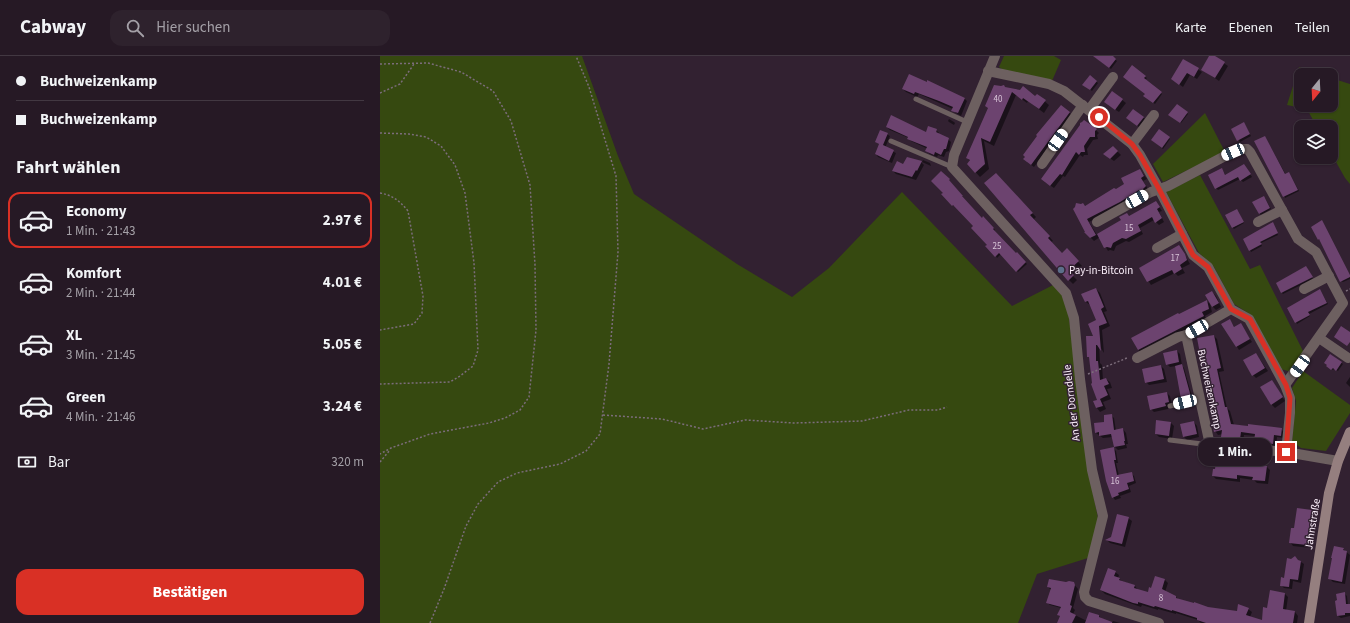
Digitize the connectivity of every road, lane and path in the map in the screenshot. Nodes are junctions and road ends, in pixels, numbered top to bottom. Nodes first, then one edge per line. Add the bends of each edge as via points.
1 (576, 56) edge
2 (995, 56) edge
3 (380, 64) edge
4 (414, 64) junction
5 (988, 71) junction
6 (1113, 77) dead end
7 (380, 93) edge
8 (916, 99) dead end
9 (1086, 108) junction
10 (1154, 116) dead end
11 (967, 122) junction
12 (380, 133) edge
13 (891, 141) dead end
14 (1132, 144) junction
15 (1042, 164) dead end
16 (952, 167) junction
17 (1159, 189) junction
18 (380, 193) edge
19 (1282, 210) junction
20 (1097, 222) dead end
21 (1258, 222) dead end
22 (1182, 234) junction
23 (1157, 248) dead end
24 (1329, 276) junction
25 (1304, 289) dead end
26 (1346, 306) edge
27 (1231, 309) junction
28 (380, 330) edge
29 (1186, 336) junction
30 (1319, 338) junction
31 (1137, 358) joint
32 (1348, 358) dead end
33 (1080, 378) junction
34 (380, 384) edge
35 (1286, 385) junction
36 (1200, 399) junction
37 (1170, 406) dead end
38 (947, 407) dead end
39 (603, 415) junction
40 (1350, 432) edge
41 (1170, 440) dead end
42 (1210, 445) junction
43 (391, 448) junction
44 (1286, 452) junction
45 (380, 454) edge
46 (1338, 461) junction
47 (380, 462) edge
48 (430, 623) edge
49 (1159, 623) edge
50 (1309, 623) edge

1 - 39 path via 589,86 616,176 618,252
2 - 5 street
3 - 4 path
4 - 7 path via 400,84
4 - 43 path via 428,64 462,72 492,91 511,121 530,184 536,330 529,397 520,410 506,418 430,434
5 - 9 street via 1049,84 1064,91
5 - 11 street
6 - 9 street
8 - 11 lane
9 - 14 street
9 - 15 street
10 - 14 street
11 - 16 street
12 - 34 path via 426,137 441,146 455,165 465,193 474,263 478,350 472,366 450,382
13 - 16 lane, An der Dorndelle
14 - 17 street
16 - 33 street, An der Dorndelle via 1066,293 1074,318
17 - 19 street via 1225,156 1247,149
17 - 20 street
17 - 22 street
18 - 28 path via 399,200 408,211 423,302 422,313 414,324
19 - 21 street
19 - 24 street via 1298,239 1316,252
22 - 23 street
22 - 27 street via 1193,255 1208,267
24 - 25 street
24 - 26 street
26 - 30 street
27 - 29 street
27 - 35 street via 1250,319
29 - 31 street via 1178,337
29 - 36 street, Buchweizenkamp
30 - 32 street
30 - 35 street
31 - 33 path via 1131,357
33 - 49 street, An der Dorndelle via 1092,470 1102,508 1084,598
35 - 44 street via 1290,398
36 - 37 lane
36 - 42 street, Buchweizenkamp
38 - 39 path via 938,410 908,410 862,421 794,423 745,420 703,429 662,419
39 - 48 path via 600,434 586,451 560,464 517,473 498,482 478,504 466,526
40 - 46 main road, Jahnstraße
41 - 42 lane
42 - 44 street, Buchweizenkamp
43 - 45 path
43 - 47 path
44 - 46 street, Buchweizenkamp
46 - 50 main road, Jahnstraße via 1330,493

